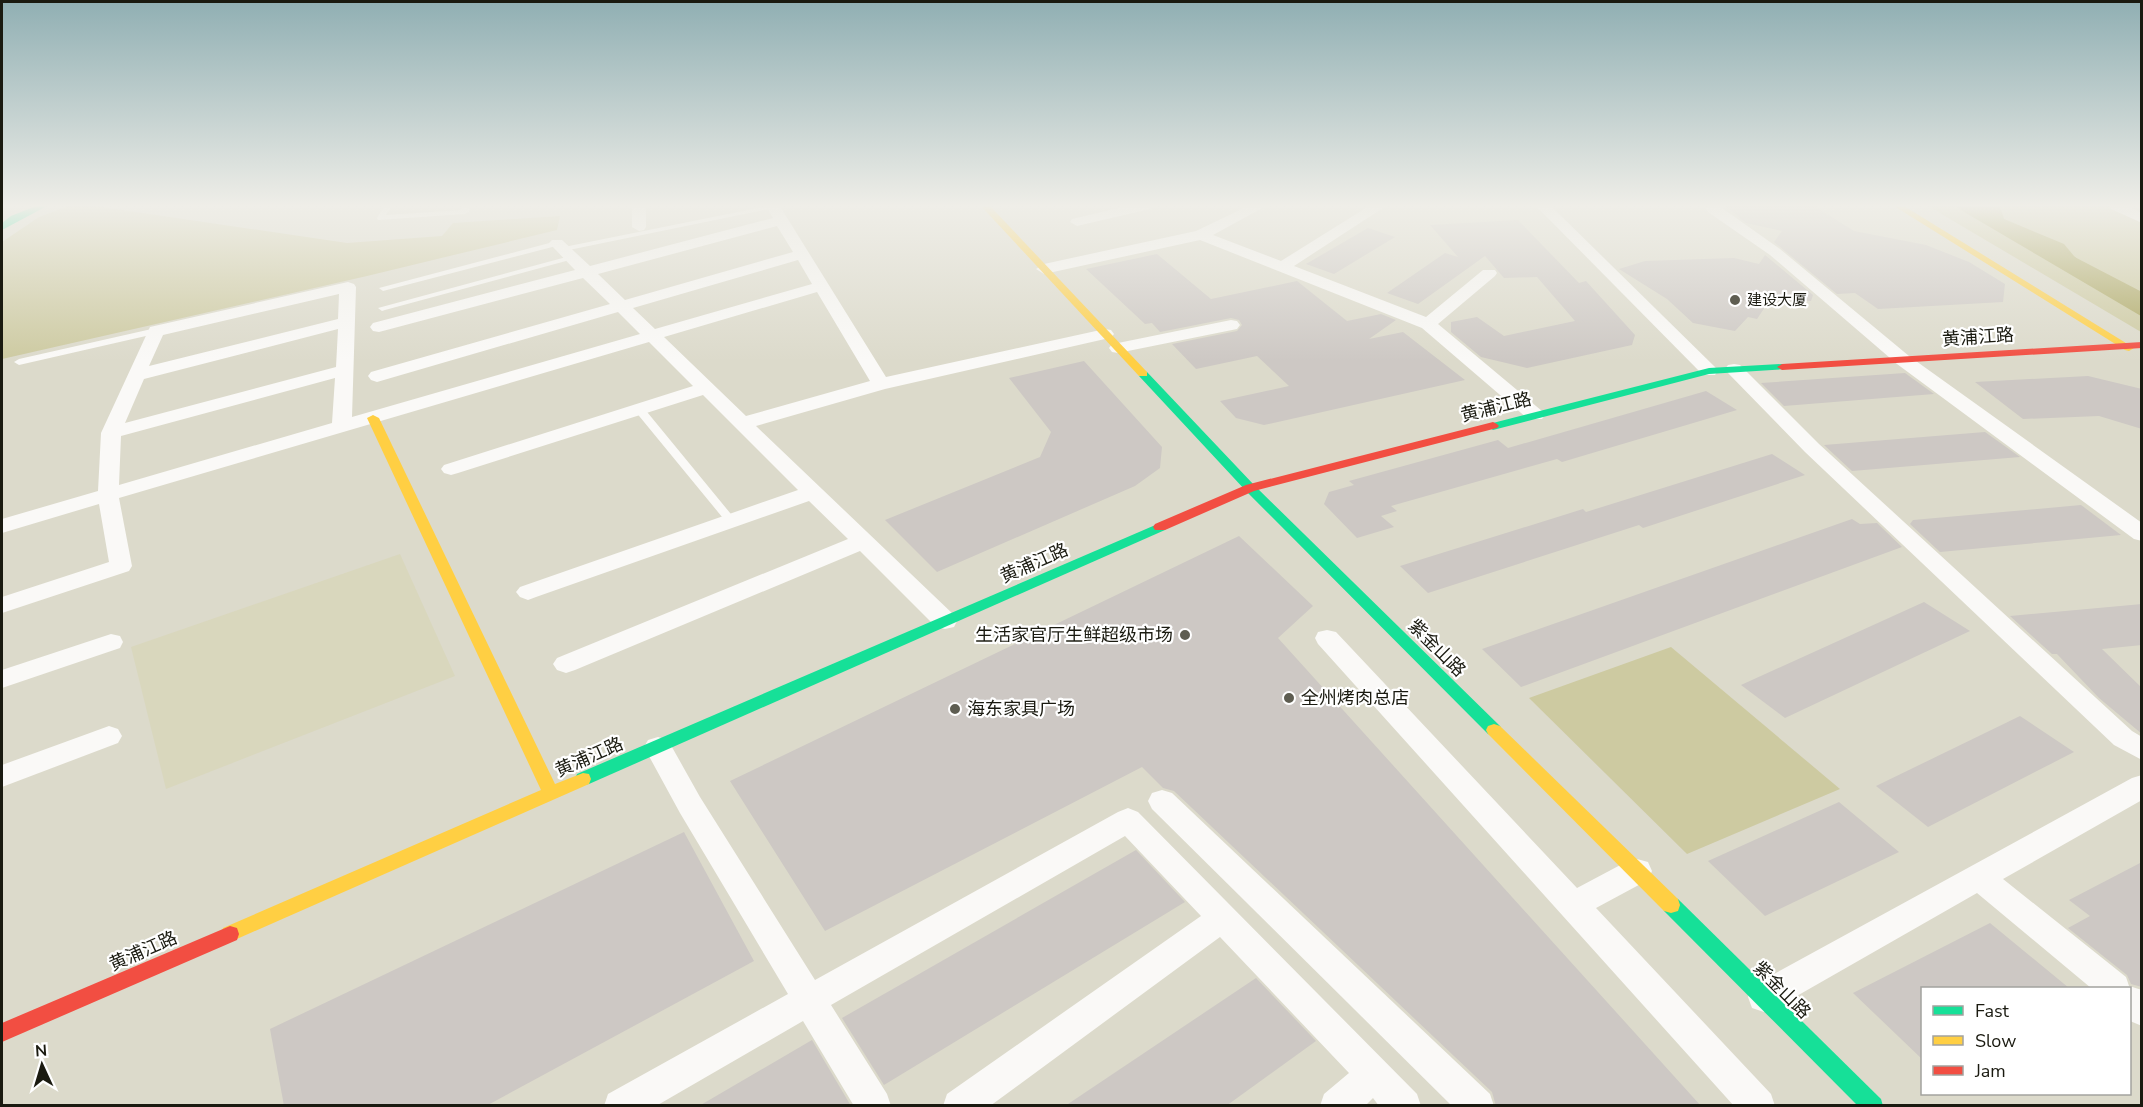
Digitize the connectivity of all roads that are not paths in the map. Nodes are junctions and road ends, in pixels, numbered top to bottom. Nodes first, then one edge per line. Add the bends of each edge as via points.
1 (528, 258) edge
2 (541, 258) edge
3 (573, 258) edge
4 (633, 258) edge
5 (789, 258) edge
6 (804, 258) edge
7 (1033, 258) edge
8 (1098, 258) edge
9 (1258, 258) edge
10 (1297, 258) edge
11 (1595, 258) edge
12 (1782, 258) edge
13 (1982, 258) edge
14 (1282, 267) junction
15 (1044, 269) junction
16 (588, 272) junction
17 (1489, 273) dead end
18 (821, 286) junction
19 (382, 288) dead end
20 (623, 306) junction
21 (382, 308) dead end
22 (346, 322) junction
23 (1428, 324) junction
24 (1231, 325) dead end
25 (380, 327) dead end
26 (156, 331) junction
27 (1105, 334) junction
28 (654, 335) junction
29 (2142, 345) edge
30 (2125, 346) junction
31 (1118, 348) junction
32 (2142, 356) edge
33 (1903, 360) junction
34 (20, 362) dead end
35 (1734, 369) junction
36 (344, 370) junction
37 (1709, 371) junction
38 (136, 375) junction
39 (377, 376) dead end
40 (881, 384) junction
41 (707, 387) junction
42 (639, 409) junction
43 (1535, 415) junction
44 (373, 418) junction
45 (744, 423) junction
46 (342, 427) junction
47 (111, 433) junction
48 (451, 469) dead end
49 (1250, 488) junction
50 (814, 492) junction
51 (108, 495) junction
52 (731, 521) junction
53 (2, 526) edge
54 (2142, 534) edge
55 (864, 541) junction
56 (528, 592) dead end
57 (2, 605) edge
58 (945, 621) junction
59 (1327, 638) dead end
60 (111, 642) dead end
61 (566, 664) dead end
62 (2, 679) edge
63 (109, 736) dead end
64 (658, 747) junction
65 (2142, 750) edge
66 (2, 776) edge
67 (2142, 786) edge
68 (551, 793) junction
69 (1162, 801) dead end
70 (1637, 871) junction
71 (1979, 877) junction
72 (1573, 905) junction
73 (1222, 918) junction
74 (2113, 987) edge
75 (1764, 997) junction
76 (2, 1033) edge
77 (1374, 1075) junction
78 (621, 1106) edge
79 (874, 1106) edge
80 (960, 1106) edge
81 (1337, 1106) edge
82 (1404, 1106) edge
83 (1476, 1106) edge
84 (1758, 1106) edge
85 (1873, 1106) edge

1 - 19 lane
2 - 21 lane
3 - 16 street
4 - 16 street
5 - 20 street
6 - 18 street
7 - 15 street, 紫金山路
8 - 15 street
9 - 14 street
10 - 14 street
11 - 37 street
12 - 33 street
13 - 30 street
14 - 23 street
15 - 27 street, 紫金山路
16 - 20 street
16 - 25 street
17 - 23 street
18 - 28 street
18 - 40 street
20 - 28 street
20 - 39 street
22 - 26 street via 348,287
22 - 36 street
22 - 38 street
23 - 43 street
24 - 31 street
26 - 34 lane
26 - 38 street
27 - 31 street, 紫金山路
27 - 40 street
28 - 41 street
28 - 44 street
29 - 30 street, 黄浦江路
30 - 32 street
30 - 33 street, 黄浦江路
31 - 49 street, 紫金山路
33 - 35 street, 黄浦江路
33 - 54 street
35 - 37 street, 黄浦江路
35 - 65 street via 1820,456 2122,738
36 - 46 street
36 - 47 street
37 - 43 street, 黄浦江路
38 - 47 street
40 - 45 street
41 - 42 street
41 - 45 street
42 - 48 street
42 - 52 lane
43 - 49 street, 黄浦江路
44 - 46 street
44 - 68 street
45 - 50 street
46 - 51 street
47 - 51 street
49 - 58 street, 黄浦江路
49 - 70 street, 紫金山路
50 - 52 street
50 - 55 street
51 - 53 street
51 - 57 street via 121,566
52 - 56 street
55 - 58 street
55 - 61 street
58 - 64 street, 黄浦江路
59 - 72 street
60 - 62 street
63 - 66 street
64 - 68 street, 黄浦江路
64 - 79 street
67 - 71 street
68 - 76 street, 黄浦江路
69 - 83 street
70 - 72 street
70 - 75 street, 紫金山路
71 - 74 street
71 - 75 street
72 - 84 street
73 - 77 street
73 - 78 street via 1128,820
73 - 80 street
75 - 85 street, 紫金山路
77 - 81 street
77 - 82 street

